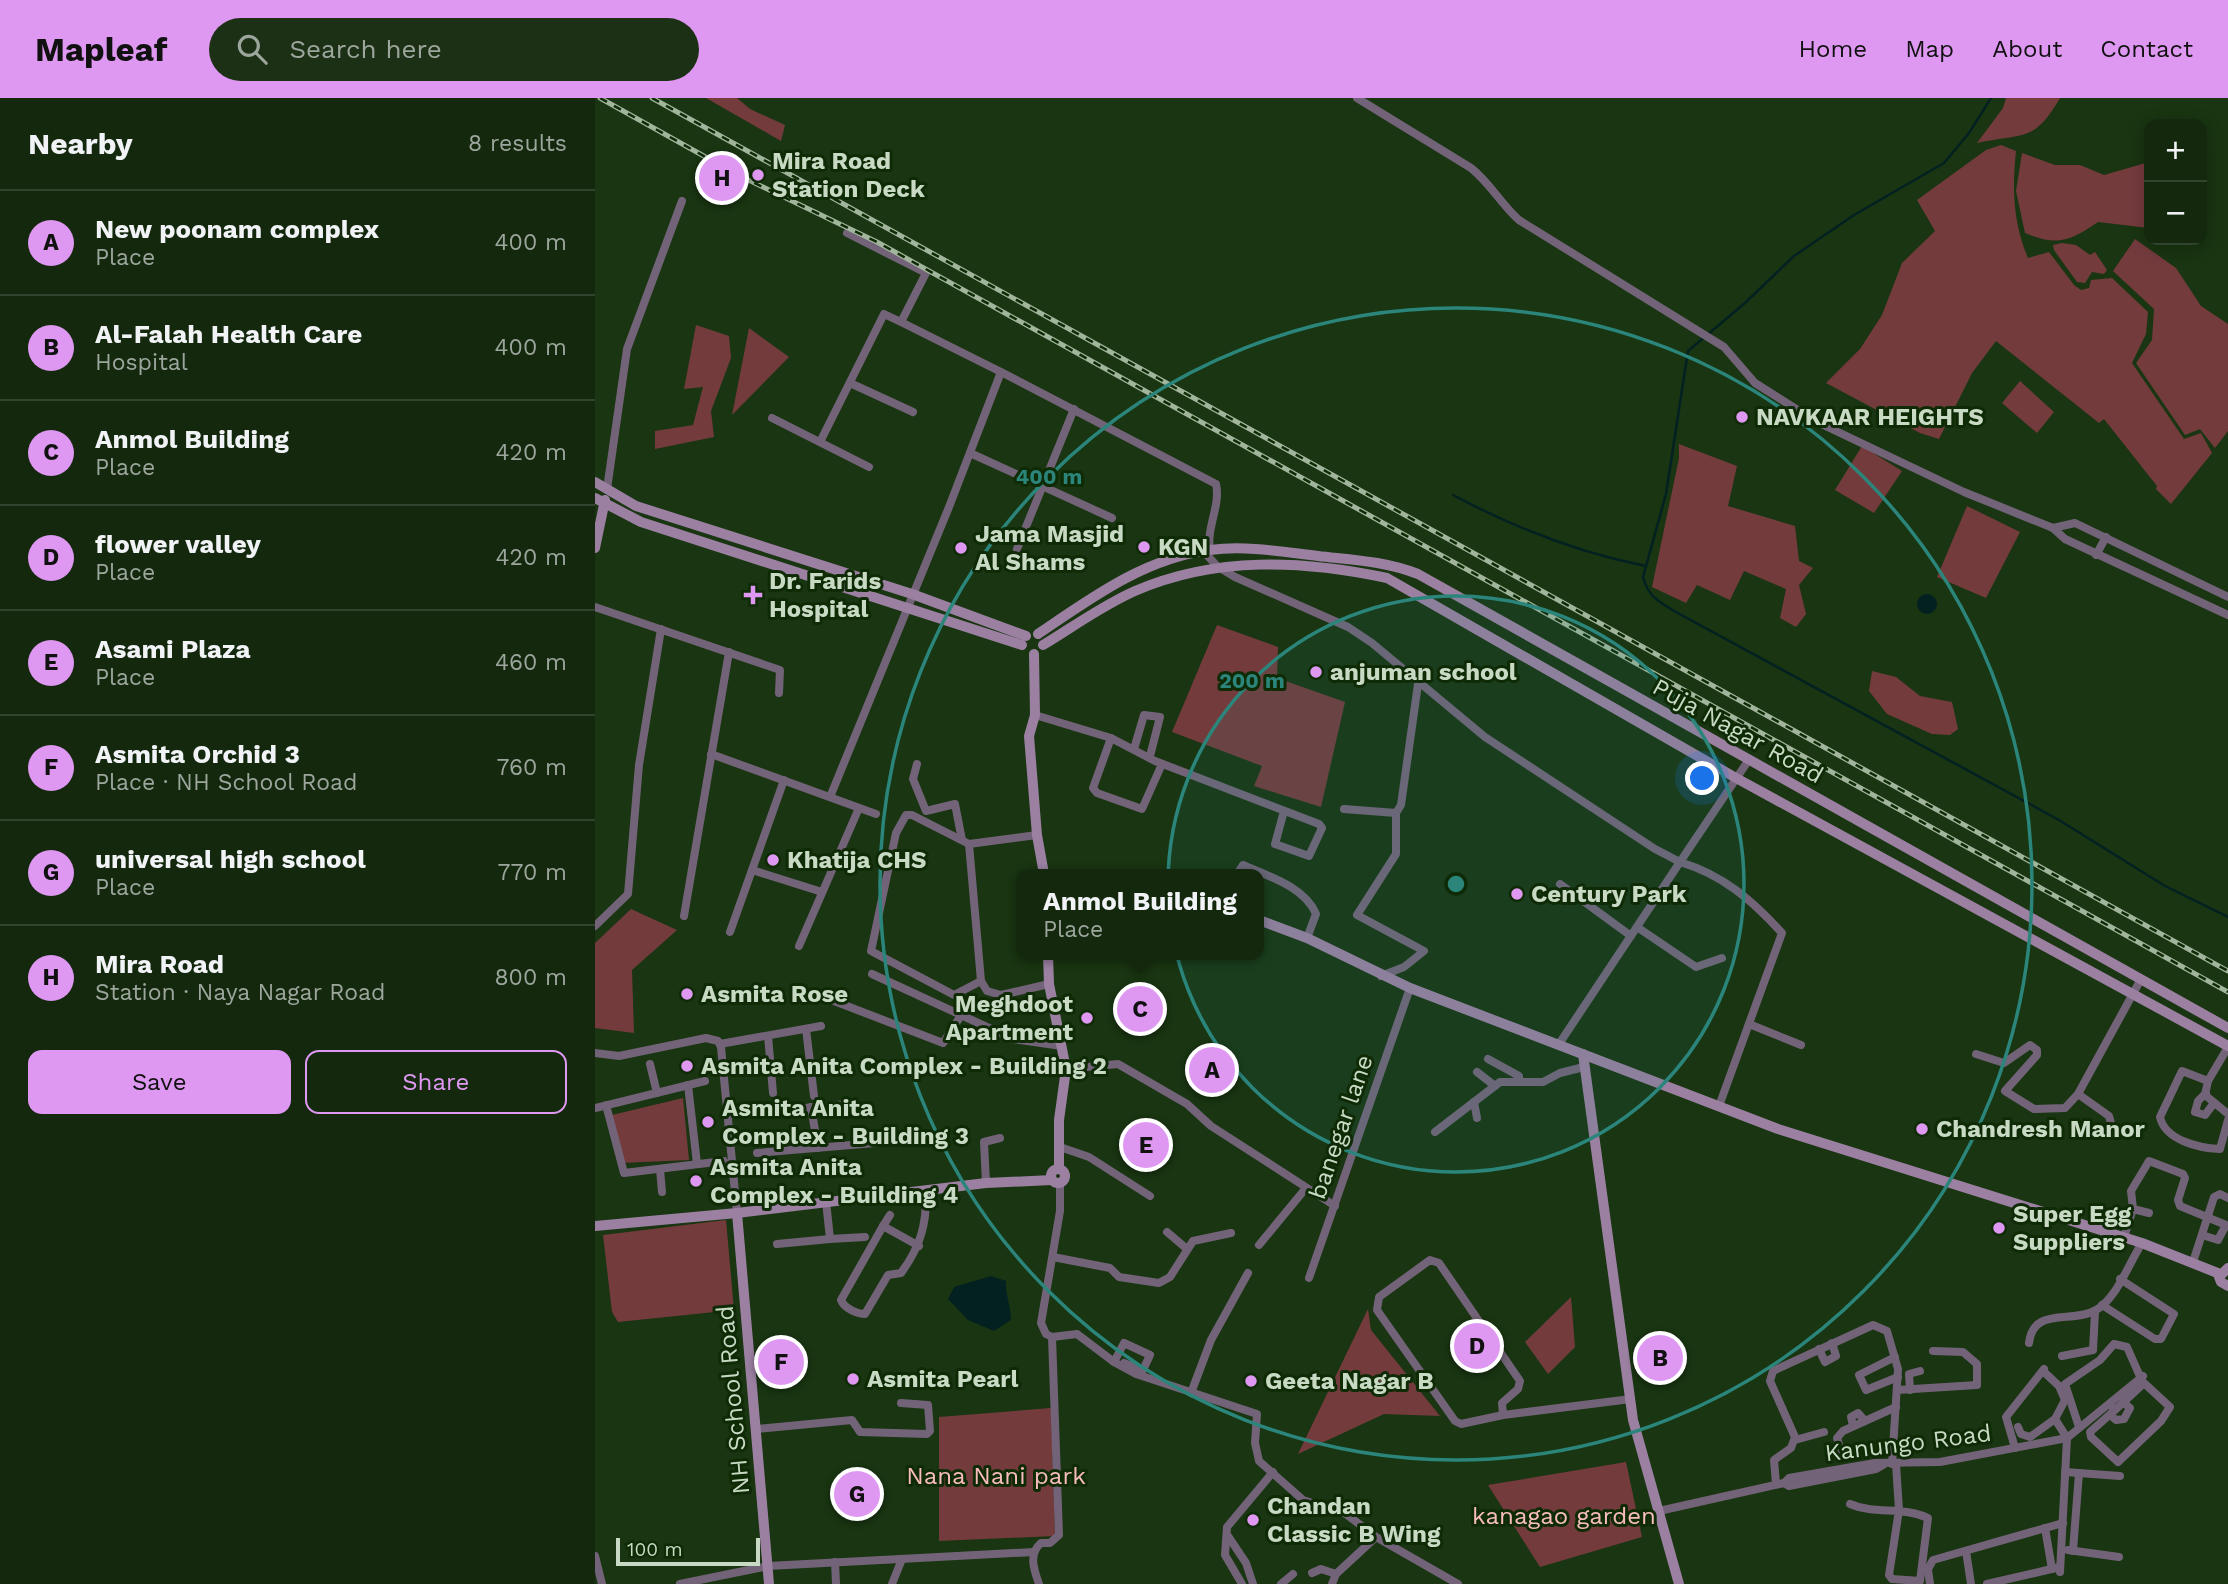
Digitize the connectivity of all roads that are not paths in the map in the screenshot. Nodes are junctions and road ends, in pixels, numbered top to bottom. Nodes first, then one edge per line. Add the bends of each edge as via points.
1 (1357, 98) edge
2 (682, 201) dead end
3 (847, 233) dead end
4 (901, 322) junction
5 (1000, 372) junction
6 (850, 383) junction
7 (1073, 409) junction
8 (913, 412) dead end
9 (772, 418) dead end
10 (820, 442) junction
11 (970, 453) junction
12 (869, 467) dead end
13 (595, 482) edge
14 (1040, 485) junction
15 (607, 489) junction
16 (600, 500) edge
17 (1112, 518) dead end
18 (2053, 528) junction
19 (2106, 537) junction
20 (595, 548) edge
21 (1017, 549) dead end
22 (1207, 551) junction
23 (2096, 555) junction
24 (1217, 566) junction
25 (1411, 571) junction
26 (1401, 586) junction
27 (2212, 589) junction
28 (912, 594) junction
29 (2228, 597) edge
30 (2204, 603) junction
31 (595, 607) edge
32 (906, 608) junction
33 (2228, 615) edge
34 (661, 629) junction
35 (1038, 634) junction
36 (1024, 640) junction
37 (1043, 645) junction
38 (729, 652) junction
39 (1034, 654) junction
40 (1418, 684) junction
41 (779, 694) dead end
42 (1035, 715) junction
43 (1111, 738) junction
44 (1134, 749) junction
45 (711, 754) junction
46 (1150, 756) junction
47 (1748, 761) junction
48 (917, 764) dead end
49 (1162, 764) junction
50 (1736, 778) junction
51 (784, 780) junction
52 (830, 797) junction
53 (859, 808) junction
54 (1344, 809) dead end
55 (1284, 811) junction
56 (1396, 813) junction
57 (876, 814) dead end
58 (1037, 835) junction
59 (966, 842) junction
60 (1680, 862) junction
61 (1043, 869) edge
62 (751, 870) junction
63 (1264, 875) edge
64 (1560, 884) dead end
65 (822, 892) junction
66 (684, 916) dead end
67 (1264, 922) edge
68 (595, 926) edge
69 (1637, 927) junction
70 (730, 932) dead end
71 (1631, 936) junction
72 (1307, 938) junction
73 (799, 946) dead end
74 (1722, 958) dead end
75 (1048, 960) edge
76 (872, 974) dead end
77 (1381, 976) junction
78 (2141, 979) junction
79 (981, 981) junction
80 (1049, 984) junction
81 (1410, 988) junction
82 (2133, 994) junction
83 (834, 1001) dead end
84 (962, 1014) junction
85 (1749, 1024) junction
86 (821, 1026) dead end
87 (2228, 1028) edge
88 (806, 1029) junction
89 (768, 1036) junction
90 (720, 1044) junction
91 (1559, 1044) junction
92 (1801, 1045) dead end
93 (1062, 1046) junction
94 (2228, 1047) edge
95 (595, 1053) edge
96 (1583, 1054) junction
97 (1976, 1054) dead end
98 (1488, 1059) dead end
99 (650, 1064) dead end
100 (1584, 1067) junction
101 (1066, 1069) junction
102 (1477, 1072) dead end
103 (1521, 1079) junction
104 (705, 1081) dead end
105 (2208, 1082) junction
106 (688, 1085) junction
107 (1495, 1086) junction
108 (657, 1093) junction
109 (772, 1093) dead end
110 (2206, 1093) junction
111 (2078, 1094) junction
112 (814, 1096) dead end
113 (1473, 1102) junction
114 (2214, 1103) junction
115 (846, 1104) dead end
116 (606, 1105) junction
117 (1719, 1106) junction
118 (811, 1107) junction
119 (595, 1108) edge
120 (2228, 1114) edge
121 (729, 1115) junction
122 (1477, 1118) dead end
123 (2228, 1120) edge
124 (2113, 1130) dead end
125 (1435, 1132) dead end
126 (1000, 1138) dead end
127 (874, 1143) dead end
128 (1060, 1147) junction
129 (818, 1148) junction
130 (757, 1153) dead end
131 (724, 1161) dead end
132 (697, 1164) junction
133 (660, 1169) junction
134 (1056, 1181) junction
135 (986, 1183) junction
136 (1306, 1188) junction
137 (926, 1190) junction
138 (662, 1192) dead end
139 (1150, 1196) dead end
140 (2228, 1198) edge
141 (827, 1201) junction
142 (1335, 1206) junction
143 (2133, 1209) junction
144 (737, 1213) junction
145 (2149, 1213) dead end
146 (890, 1215) dead end
147 (2208, 1217) junction
148 (595, 1226) edge
149 (883, 1226) junction
150 (1167, 1232) dead end
151 (1231, 1233) dead end
152 (2202, 1235) junction
153 (865, 1237) dead end
154 (2124, 1237) junction
155 (830, 1239) junction
156 (2142, 1243) junction
157 (776, 1244) dead end
158 (1259, 1245) dead end
159 (919, 1246) junction
160 (1187, 1249) junction
161 (1053, 1257) junction
162 (2193, 1262) junction
163 (2224, 1271) edge
164 (1248, 1273) dead end
165 (1309, 1278) dead end
166 (2120, 1279) junction
167 (2228, 1286) edge
168 (2098, 1308) junction
169 (1052, 1337) junction
170 (1832, 1343) junction
171 (2029, 1343) dead end
172 (1819, 1349) junction
173 (1933, 1351) dead end
174 (2062, 1356) dead end
175 (1895, 1357) junction
176 (1920, 1371) dead end
177 (1898, 1377) junction
178 (2143, 1379) junction
179 (1897, 1390) junction
180 (1910, 1390) junction
181 (1191, 1393) junction
182 (1630, 1399) junction
183 (901, 1403) dead end
184 (1896, 1408) junction
185 (2112, 1410) junction
186 (1503, 1415) junction
187 (2055, 1419) junction
188 (2018, 1427) dead end
189 (2080, 1427) junction
190 (756, 1429) junction
191 (1824, 1432) dead end
192 (2067, 1438) junction
193 (1795, 1440) junction
194 (2015, 1448) junction
195 (1842, 1454) dead end
196 (1894, 1464) junction
197 (1273, 1472) junction
198 (2065, 1472) junction
199 (2079, 1474) junction
200 (2120, 1476) dead end
201 (1780, 1483) junction
202 (1850, 1504) dead end
203 (1899, 1510) junction
204 (1659, 1511) junction
205 (2063, 1522) junction
206 (2045, 1528) junction
207 (1227, 1534) junction
208 (1376, 1537) junction
209 (2062, 1549) junction
210 (1966, 1551) junction
211 (2073, 1551) junction
212 (1034, 1552) junction
213 (595, 1556) edge
214 (2119, 1557) dead end
215 (902, 1559) junction
216 (835, 1562) junction
217 (768, 1566) junction
218 (2058, 1569) junction
219 (1312, 1573) dead end
220 (1293, 1574) dead end
221 (1336, 1574) junction
222 (602, 1584) edge
223 (680, 1584) edge
224 (769, 1584) edge
225 (836, 1584) edge
226 (892, 1584) edge
227 (1039, 1584) edge
228 (1242, 1584) edge
229 (1254, 1584) edge
230 (1281, 1584) edge
231 (1332, 1584) edge
232 (1458, 1584) edge
233 (1679, 1584) edge
234 (1930, 1584) edge
235 (1971, 1584) edge
236 (1987, 1584) edge

1 - 18 street via 1471,168 1519,220 1724,347 1755,383 1815,421 1964,492
2 - 15 street via 627,349
3 - 4 street via 926,274
4 - 5 street
4 - 6 street via 884,314
5 - 7 street
5 - 11 street
6 - 8 street
6 - 10 street
7 - 14 street
7 - 22 street via 1216,484
9 - 10 street
10 - 12 street
11 - 14 street
11 - 28 street
13 - 15 street
14 - 17 street
14 - 21 street
15 - 16 street
15 - 28 street via 636,506
16 - 20 street
16 - 32 street via 641,522
18 - 19 street via 2075,523
18 - 23 street
19 - 23 street
19 - 27 street
22 - 24 street
22 - 25 street, Puja Nagar Road via 1280,551 1379,560
22 - 35 street, Puja Nagar Road via 1118,581
23 - 30 street
24 - 26 street, Puja Nagar Road via 1245,563 1349,570 1387,578
24 - 37 street, Puja Nagar Road via 1138,590
24 - 40 street via 1348,627
25 - 26 street
25 - 47 street, Puja Nagar Road
26 - 50 street, Puja Nagar Road
27 - 29 street
27 - 30 street
28 - 32 street
28 - 36 street
30 - 33 street
31 - 34 street
32 - 36 street
32 - 52 street
34 - 38 street
34 - 68 street via 639,765 628,894
35 - 36 street
35 - 37 street
36 - 39 street via 1028,653
37 - 39 street, Puja Nagar Road
38 - 41 street via 780,670
38 - 45 street
39 - 42 street
40 - 56 street via 1401,805
40 - 60 street via 1485,737
42 - 43 street
42 - 58 street via 1029,736
43 - 44 street
43 - 49 street via 1093,788 1097,793 1142,809
44 - 46 street
44 - 46 street via 1144,715 1160,717
45 - 51 street
45 - 66 street
46 - 49 street
47 - 50 street
47 - 78 street, Puja Nagar Road
48 - 59 street via 913,779 926,811 955,804
49 - 55 street
50 - 60 street
50 - 82 street, Puja Nagar Road
51 - 52 street
51 - 62 street
52 - 53 street
53 - 57 street
53 - 65 street
54 - 56 street
55 - 55 street via 1322,828 1309,856 1275,844
56 - 77 street via 1396,854 1357,915 1424,951 1404,967
58 - 59 street
58 - 61 street
59 - 79 street
59 - 79 street via 906,815 896,833 871,951 954,995
60 - 69 street
60 - 85 street via 1726,881 1755,903 1782,933
62 - 65 street
62 - 70 street
63 - 72 street via 1291,887 1316,914
64 - 71 street
65 - 73 street
67 - 72 street
69 - 71 street
69 - 74 street via 1696,967
71 - 91 street
72 - 77 street
75 - 80 street
76 - 84 street
77 - 81 street
78 - 82 street
78 - 87 street, Puja Nagar Road
79 - 80 street via 987,991 1001,995
80 - 93 street
81 - 91 street
81 - 142 street, banegar lane
82 - 94 street, Puja Nagar Road
82 - 111 street
83 - 84 street via 943,1043
84 - 93 street via 1013,1038
85 - 92 street
85 - 117 street
86 - 88 street
88 - 89 street
88 - 112 street
89 - 90 street
89 - 109 street
90 - 95 street via 706,1038 619,1056
90 - 121 street
91 - 96 street
93 - 101 street
94 - 105 street
96 - 100 street
96 - 117 street
97 - 111 street via 2004,1063 2027,1045 2037,1050 2005,1089 2034,1109 2065,1108
98 - 103 street
99 - 108 street
100 - 103 street via 1543,1082
100 - 182 street
101 - 128 street
101 - 136 street via 1118,1064 1187,1104 1211,1126
102 - 107 street
103 - 107 street
104 - 106 street
105 - 110 street
105 - 123 street via 2182,1071 2160,1117 2163,1126 2175,1138 2220,1149
106 - 108 street
106 - 132 street
107 - 113 street
108 - 116 street
110 - 114 street
110 - 114 street via 2195,1112 2205,1115
111 - 124 street via 2109,1116
113 - 122 street
113 - 125 street
114 - 120 street
115 - 118 street
116 - 119 street
116 - 133 street via 622,1172
117 - 154 street via 1778,1129
118 - 121 street
118 - 129 street
121 - 144 street
126 - 135 street via 984,1142
127 - 129 street
128 - 134 street via 1059,1168 1052,1171
128 - 139 street via 1089,1157
129 - 130 street
131 - 132 street
132 - 133 street
133 - 138 street
134 - 135 street
134 - 161 street via 1060,1211
135 - 137 street
136 - 142 street
136 - 158 street
137 - 141 street
137 - 159 street via 925,1227
140 - 147 street via 2214,1197
141 - 144 street
141 - 155 street
142 - 165 street, banegar lane
143 - 145 street
143 - 147 street via 2131,1191 2149,1161 2183,1174 2178,1203
143 - 154 street
144 - 148 street
144 - 190 street, NH School Road
146 - 149 street
147 - 152 street
147 - 152 street via 2226,1227 2218,1240
149 - 159 street
149 - 159 street via 841,1300 859,1314 865,1314 887,1275 901,1273
150 - 160 street
151 - 160 street via 1193,1241
152 - 162 street
153 - 155 street
154 - 156 street
155 - 157 street
156 - 162 street
156 - 166 street
160 - 161 street via 1170,1277 1159,1283 1119,1277 1110,1268
161 - 169 street via 1041,1323
162 - 163 street
163 - 167 street via 2221,1282
164 - 181 street via 1211,1340
166 - 168 street
166 - 168 street via 2174,1314 2161,1339
168 - 171 street via 2041,1321
168 - 174 street via 2093,1350
169 - 181 street via 1077,1334 1136,1374
169 - 212 street via 1059,1535 1050,1543 1041,1543
170 - 172 street
170 - 172 street via 1836,1356 1828,1362
170 - 175 street via 1878,1325 1887,1331
172 - 193 street via 1773,1371 1770,1377
173 - 180 street via 1963,1352 1977,1364 1977,1385
175 - 177 street
175 - 177 street via 1859,1374 1866,1390
176 - 180 street via 1909,1374
177 - 179 street
178 - 185 street, Kanungo Road
178 - 185 street
178 - 185 street via 2169,1404 2169,1411 2117,1462 2090,1435
178 - 189 street via 2131,1354 2121,1343 2114,1344 2100,1360 2068,1380 2067,1396
179 - 180 street
179 - 184 street
181 - 197 street via 1257,1415 1259,1461
182 - 186 street
182 - 204 street
183 - 190 street via 928,1405 927,1434 860,1432 852,1420
184 - 195 street via 1843,1431 1837,1438
184 - 196 street
185 - 189 street, Kanungo Road
186 - 186 street via 1461,1424 1455,1421 1377,1310 1379,1297 1430,1260 1439,1262 1520,1381 1518,1389 1502,1403
187 - 188 street via 2031,1437 2021,1434
187 - 192 street
187 - 194 street via 2065,1400 2059,1385 2043,1370 2006,1417
189 - 192 street, Kanungo Road
190 - 217 street, NH School Road
191 - 193 street
192 - 194 street, Kanungo Road
192 - 198 street
193 - 201 street via 1774,1460
194 - 196 street, Kanungo Road via 1940,1462
196 - 201 street, Kanungo Road via 1875,1463
196 - 203 street
197 - 207 street via 1249,1497 1227,1527
197 - 208 street via 1303,1500 1346,1514
198 - 199 street
198 - 205 street
199 - 200 street
199 - 211 street
201 - 204 street, Kanungo Road
202 - 203 street via 1864,1510
203 - 203 street via 1889,1575 1919,1582 1928,1518
204 - 233 street
205 - 206 street
205 - 209 street
206 - 210 street
206 - 218 street
207 - 228 street via 1225,1555
207 - 229 street
208 - 221 street
208 - 232 street
209 - 211 street
209 - 218 street
210 - 234 street via 1930,1562
210 - 235 street
211 - 214 street
212 - 215 street
212 - 227 street
213 - 222 street
215 - 216 street
215 - 226 street
216 - 217 street
216 - 225 street
217 - 223 street
217 - 224 street, NH School Road
218 - 236 street
219 - 221 street via 1321,1569
220 - 230 street
221 - 231 street

